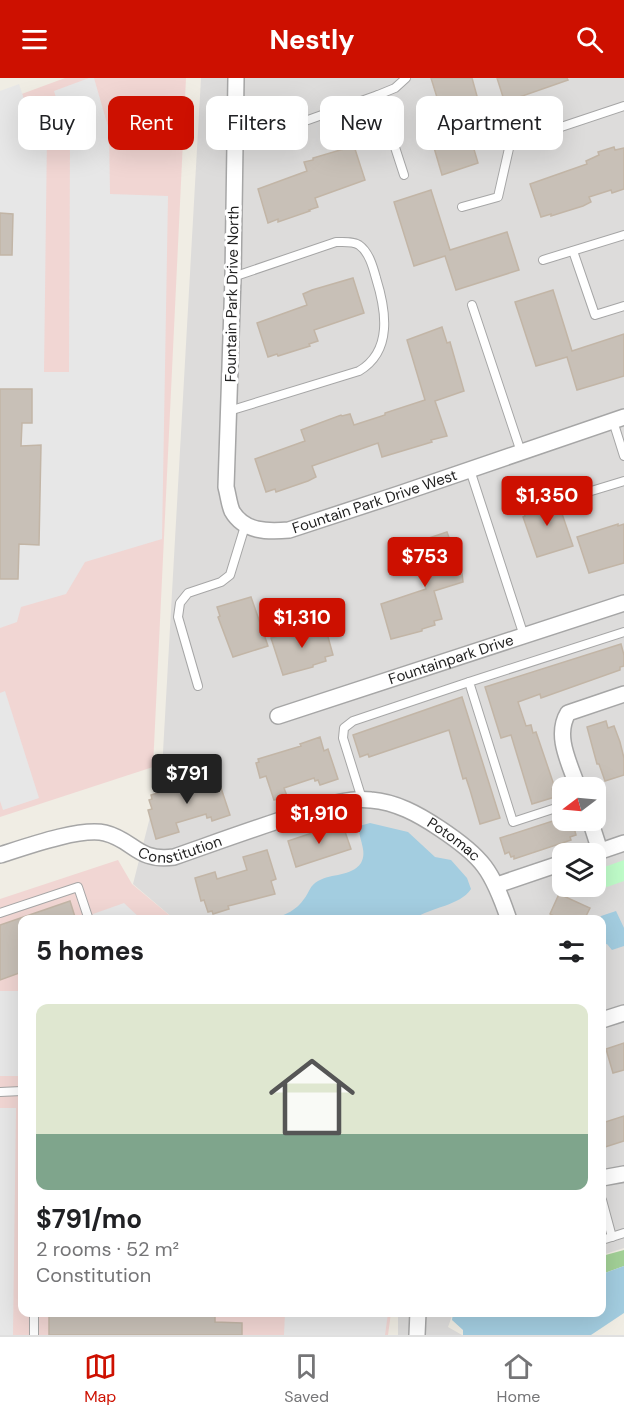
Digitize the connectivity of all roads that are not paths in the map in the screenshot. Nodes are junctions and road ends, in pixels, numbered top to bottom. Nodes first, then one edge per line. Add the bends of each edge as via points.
1 (236, 78) edge
2 (406, 78) edge
3 (378, 95) junction
4 (236, 96) edge
5 (624, 106) edge
6 (308, 120) edge
7 (235, 150) edge
8 (404, 175) dead end
9 (462, 207) dead end
10 (624, 235) edge
11 (573, 251) junction
12 (543, 260) dead end
13 (233, 277) junction
14 (472, 305) dead end
15 (624, 306) edge
16 (229, 411) junction
17 (619, 419) edge
18 (521, 452) junction
19 (624, 456) edge
20 (470, 470) junction
21 (624, 481) edge
22 (588, 492) dead end
23 (245, 526) junction
24 (624, 603) edge
25 (624, 632) edge
26 (524, 636) junction
27 (469, 682) junction
28 (198, 686) dead end
29 (624, 694) edge
30 (278, 716) dead end
31 (574, 777) edge
32 (362, 799) junction
33 (552, 809) edge
34 (624, 843) edge
35 (606, 849) edge
36 (0, 855) edge
37 (552, 866) edge
38 (497, 885) junction
39 (0, 913) edge
40 (87, 915) edge
41 (507, 915) edge
42 (624, 1013) edge
43 (606, 1019) edge
44 (18, 1091) edge
45 (0, 1092) edge
46 (624, 1174) edge
47 (606, 1177) edge
48 (606, 1215) edge
49 (624, 1233) edge
50 (612, 1237) junction
51 (606, 1239) edge
52 (34, 1317) edge
53 (418, 1317) edge
54 (34, 1335) edge
55 (417, 1335) edge

1 - 4 street, Fountain Park Drive North
2 - 3 lane
3 - 6 lane
3 - 8 lane
5 - 9 lane via 510,144 498,197
7 - 13 street, Fountain Park Drive North
10 - 11 lane
11 - 12 lane
11 - 15 lane via 595,315
13 - 16 street, Fountain Park Drive North
13 - 16 lane via 336,242 359,245 372,263 385,317 384,336 369,365
14 - 18 lane
16 - 23 street, Fountain Park Drive North via 226,487 232,510
17 - 18 street, Fountain Park Drive West
17 - 19 lane
18 - 20 street, Fountain Park Drive West
20 - 23 street, Fountain Park Drive West via 289,530 271,532
20 - 26 lane
21 - 22 lane
23 - 28 lane via 230,575 188,594 180,603 178,617
24 - 26 street, Fountainpark Drive
25 - 27 lane
26 - 30 street, Fountainpark Drive
27 - 32 lane via 344,728 343,738
27 - 33 lane via 513,822
29 - 31 street via 568,713 563,721 562,739
32 - 36 street, Constitution via 339,802 174,857 152,858 96,831
32 - 38 street, Potomac via 389,803 430,822 469,849
34 - 35 street
37 - 38 street
38 - 41 street, Potomac
39 - 40 lane via 78,888
42 - 43 street
44 - 45 lane
46 - 47 street
48 - 50 lane
49 - 50 lane
50 - 51 lane
52 - 54 lane
53 - 55 street

